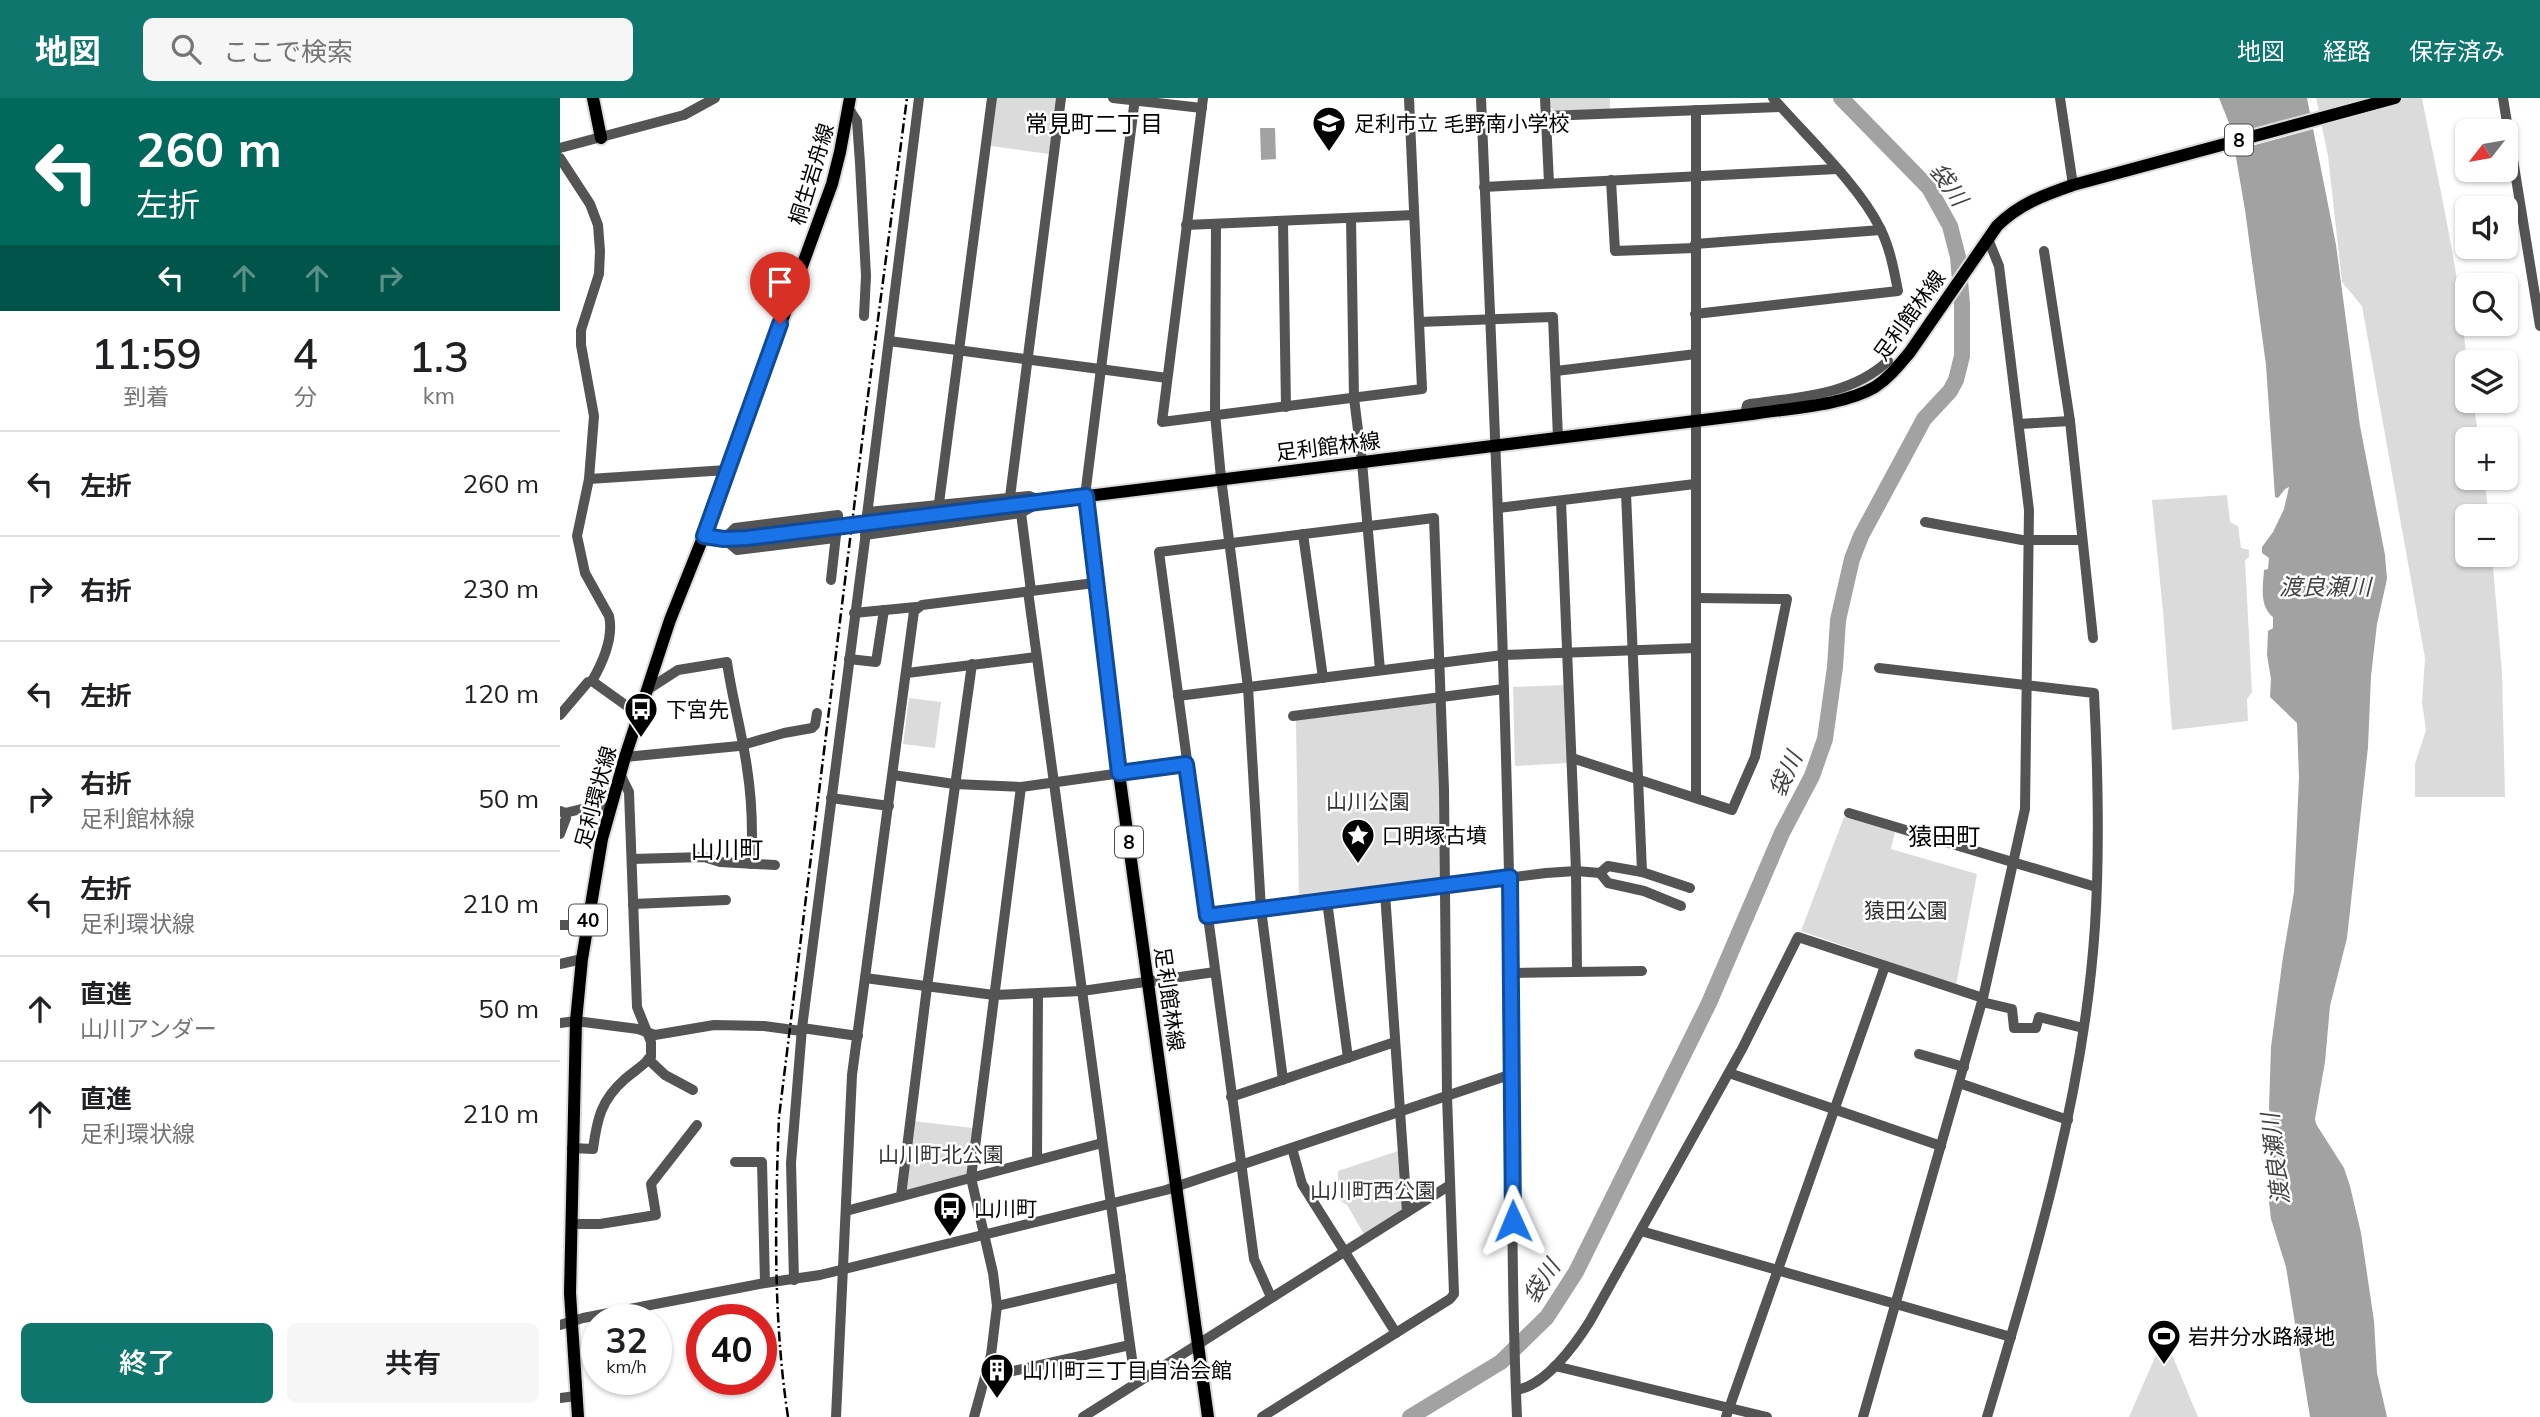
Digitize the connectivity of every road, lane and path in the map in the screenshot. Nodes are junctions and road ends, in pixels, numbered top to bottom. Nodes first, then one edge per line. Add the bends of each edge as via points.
1 (593, 98) edge
2 (715, 98) edge
3 (919, 98) edge
4 (992, 98) edge
5 (1061, 98) edge
6 (1113, 98) edge
7 (1409, 98) edge
8 (1481, 98) edge
9 (1545, 98) edge
10 (1773, 98) edge
11 (2060, 98) edge
12 (2395, 98) edge
13 (2503, 98) edge
14 (1135, 99) edge
15 (850, 103) edge
16 (1202, 103) edge
17 (1780, 107) junction
18 (1696, 110) junction
19 (1546, 116) junction
20 (601, 138) junction
21 (560, 148) edge
22 (560, 158) edge
23 (1837, 169) junction
24 (1695, 176) junction
25 (1611, 180) junction
26 (1549, 183) junction
27 (2078, 184) junction
28 (1485, 187) junction
29 (1414, 215) junction
30 (1351, 218) junction
31 (1283, 221) junction
32 (1216, 224) junction
33 (1186, 225) junction
34 (1881, 230) junction
35 (1987, 240) junction
36 (1695, 246) junction
37 (2044, 251) dead end
38 (1695, 314) junction
39 (864, 316) dead end
40 (1490, 319) junction
41 (1419, 322) junction
42 (2540, 326) edge
43 (889, 341) junction
44 (960, 350) junction
45 (1696, 354) junction
46 (1026, 358) junction
47 (1888, 360) dead end
48 (1101, 368) junction
49 (1556, 371) junction
50 (1167, 377) junction
51 (1354, 398) junction
52 (1286, 407) junction
53 (1215, 414) junction
54 (1745, 415) junction
55 (1695, 421) junction
56 (2070, 421) junction
57 (2018, 424) junction
58 (1558, 438) junction
59 (1495, 445) junction
60 (1362, 462) junction
61 (727, 470) junction
62 (1221, 478) junction
63 (589, 479) junction
64 (1696, 484) junction
65 (1626, 493) junction
66 (1086, 496) junction
67 (1561, 501) junction
68 (939, 503) junction
69 (1016, 505) junction
70 (1498, 508) junction
71 (867, 513) junction
72 (1926, 522) dead end
73 (1368, 526) junction
74 (865, 533) junction
75 (1303, 534) junction
76 (704, 536) junction
77 (836, 537) junction
78 (724, 539) junction
79 (2081, 540) junction
80 (2029, 541) junction
81 (1230, 543) junction
82 (831, 580) dead end
83 (1094, 583) junction
84 (1030, 591) junction
85 (1696, 598) junction
86 (916, 607) junction
87 (884, 610) junction
88 (854, 614) junction
89 (2092, 638) dead end
90 (1696, 648) junction
91 (1633, 651) junction
92 (1567, 653) junction
93 (1503, 655) junction
94 (1036, 657) junction
95 (849, 659) junction
96 (1438, 663) junction
97 (972, 664) junction
98 (1879, 668) dead end
99 (1380, 670) junction
100 (907, 673) junction
101 (1323, 678) junction
102 (592, 681) junction
103 (2028, 686) junction
104 (1248, 687) junction
105 (1504, 689) junction
106 (647, 690) junction
107 (1178, 696) junction
108 (1440, 697) junction
109 (817, 713) dead end
110 (638, 714) junction
111 (560, 715) edge
112 (1293, 716) dead end
113 (743, 744) junction
114 (625, 757) junction
115 (1573, 758) junction
116 (1186, 764) junction
117 (1119, 773) junction
118 (620, 774) junction
119 (893, 775) junction
120 (1638, 780) junction
121 (1054, 783) junction
122 (954, 784) junction
123 (1021, 787) junction
124 (1696, 797) junction
125 (831, 798) junction
126 (889, 806) junction
127 (609, 809) junction
128 (563, 812) edge
129 (1849, 813) dead end
130 (560, 834) edge
131 (632, 859) junction
132 (2012, 863) junction
133 (751, 864) junction
134 (775, 865) dead end
135 (1576, 871) junction
136 (1600, 873) junction
137 (1643, 873) junction
138 (1510, 877) junction
139 (1445, 886) junction
140 (2095, 887) junction
141 (1690, 888) dead end
142 (1385, 893) junction
143 (726, 900) dead end
144 (1327, 901) junction
145 (633, 904) junction
146 (1681, 906) dead end
147 (1261, 909) junction
148 (1207, 916) junction
149 (560, 925) edge
150 (587, 925) junction
151 (582, 959) junction
152 (560, 964) edge
153 (1885, 966) junction
154 (1642, 971) dead end
155 (1215, 972) junction
156 (1577, 972) junction
157 (1511, 973) junction
158 (865, 978) junction
159 (1148, 981) junction
160 (927, 987) junction
161 (1082, 990) junction
162 (1038, 993) junction
163 (993, 995) junction
164 (1983, 1000) junction
165 (576, 1021) junction
166 (560, 1023) edge
167 (2083, 1028) junction
168 (801, 1030) junction
169 (646, 1032) junction
170 (858, 1036) junction
171 (1395, 1042) junction
172 (1919, 1054) dead end
173 (1348, 1058) junction
174 (649, 1059) junction
175 (1964, 1067) junction
176 (1729, 1073) junction
177 (1512, 1074) junction
178 (1283, 1080) junction
179 (1959, 1083) junction
180 (693, 1090) dead end
181 (1447, 1096) junction
182 (1231, 1097) junction
183 (1833, 1110) junction
184 (1400, 1112) junction
185 (2068, 1120) junction
186 (697, 1125) dead end
187 (1102, 1143) junction
188 (1941, 1146) junction
189 (572, 1148) junction
190 (1292, 1148) junction
191 (1037, 1160) junction
192 (735, 1162) dead end
193 (1240, 1166) junction
194 (971, 1178) junction
195 (1450, 1185) junction
196 (1177, 1187) junction
197 (901, 1196) junction
198 (1111, 1204) junction
199 (846, 1210) junction
200 (1407, 1212) junction
201 (571, 1224) junction
202 (1641, 1231) junction
203 (983, 1235) junction
204 (1345, 1251) junction
205 (843, 1270) junction
206 (1778, 1271) junction
207 (1121, 1277) junction
208 (794, 1280) junction
209 (765, 1283) junction
210 (1271, 1297) junction
211 (1896, 1303) junction
212 (997, 1306) junction
213 (566, 1323) edge
214 (1396, 1333) junction
215 (2011, 1337) junction
216 (1198, 1344) junction
217 (1130, 1345) junction
218 (1555, 1366) junction
219 (986, 1377) junction
220 (1139, 1381) junction
221 (1515, 1386) junction
222 (576, 1396) junction
223 (560, 1398) edge
224 (1728, 1412) edge
225 (578, 1417) edge
226 (836, 1417) edge
227 (974, 1417) edge
228 (1083, 1417) edge
229 (1208, 1417) edge
230 (1262, 1417) edge
231 (1517, 1417) edge
232 (1767, 1417) edge
233 (1863, 1417) edge
234 (1987, 1417) edge

1 - 20 main road
2 - 20 street via 684,115
3 - 43 street
4 - 44 street
5 - 46 street
6 - 14 street
7 - 29 street
8 - 28 street
9 - 19 street
10 - 17 street
11 - 27 street
12 - 27 main road, 足利館林線 / 8
13 - 42 street
14 - 16 street
14 - 48 street
15 - 39 street via 859,142
15 - 61 main road, 桐生岩舟線 via 832,184
16 - 33 street
17 - 18 street
17 - 23 street
18 - 19 street
18 - 24 street
19 - 26 street
20 - 21 street
22 - 63 street via 598,225 599,274 581,330 594,416
23 - 24 street
23 - 34 street
24 - 25 street
24 - 36 street
25 - 26 street
25 - 36 street via 1615,251
26 - 28 street
27 - 35 main road, 足利館林線 / 8 via 2024,204
28 - 40 street
29 - 30 street
29 - 41 street
30 - 31 street
30 - 51 street
31 - 32 street
31 - 52 street
32 - 33 street
32 - 53 street
33 - 50 street
34 - 36 street
34 - 38 street via 1898,291
35 - 54 main road, 足利館林線 / 8 via 1910,352 1884,380 1840,400
35 - 57 street via 1998,266
36 - 38 street
37 - 56 street
38 - 45 street
40 - 41 street
40 - 49 street via 1553,317
40 - 59 street
41 - 51 street via 1422,389
43 - 44 street
43 - 71 street
44 - 46 street
44 - 68 street
45 - 49 street
45 - 55 street
46 - 48 street
46 - 69 street
47 - 54 street via 1853,384 1813,396 1746,405
48 - 50 street
48 - 66 street
49 - 58 street
50 - 53 street via 1162,422
51 - 52 street
51 - 60 street
52 - 53 street
53 - 62 street
54 - 55 main road, 足利館林線 / 8
55 - 58 main road, 足利館林線 / 8
55 - 64 street
56 - 57 street
56 - 79 street
57 - 80 street
58 - 59 main road, 足利館林線 / 8
59 - 60 main road, 足利館林線 / 8
59 - 70 street
60 - 62 main road, 足利館林線 / 8
60 - 73 street
61 - 63 street
61 - 76 main road, 桐生岩舟線
62 - 66 main road, 足利館林線 / 8
62 - 81 street
63 - 102 street via 577,536 585,573 611,624 604,659
64 - 65 street
64 - 85 street
65 - 67 street
65 - 91 street
66 - 69 main road
66 - 83 main road, 足利館林線 / 8
67 - 70 street
67 - 92 street
68 - 69 street
68 - 71 street
69 - 74 street
69 - 78 main road
69 - 84 street
70 - 93 street
71 - 74 street, bridge
72 - 80 street
73 - 75 street
73 - 96 street via 1434,518
73 - 99 street
74 - 88 street
75 - 81 street
75 - 101 street
76 - 78 main road
76 - 106 main road, 足利環状線 / 40
77 - 78 street via 737,550
77 - 78 street, bridge via 838,515 734,528
77 - 82 street
79 - 80 street
79 - 89 street
80 - 103 street
81 - 104 street
81 - 107 street via 1159,552
83 - 84 street
83 - 117 main road, 足利館林線 / 8
84 - 86 street
84 - 94 street
85 - 90 street
85 - 124 street via 1787,599 1755,757 1736,802 1732,810
86 - 87 street
86 - 100 street
87 - 88 street
87 - 95 street via 876,662
88 - 95 street
90 - 91 street
90 - 124 street
91 - 92 street
91 - 120 street
92 - 93 street
92 - 115 street
93 - 96 street
93 - 105 street
94 - 97 street
94 - 121 street
95 - 125 street
96 - 99 street
96 - 108 street
97 - 100 street
97 - 122 street
98 - 103 street
99 - 101 street
100 - 119 street
101 - 104 street
102 - 110 street
102 - 111 street
103 - 132 street via 2026,793
103 - 140 street via 2094,693 2099,830
104 - 107 street
104 - 147 street
105 - 108 street
105 - 138 street
106 - 110 main road, 足利環状線 / 40
106 - 113 street via 673,671 727,662
107 - 116 street
108 - 112 street
108 - 139 street
109 - 113 street via 811,728
110 - 114 main road, 足利環状線 / 40
113 - 114 street
113 - 133 street via 750,795
114 - 118 main road, 足利環状線 / 40
115 - 120 street
115 - 135 street
116 - 117 street
116 - 148 street
117 - 121 street
117 - 159 main road, 足利館林線 / 8
118 - 127 main road, 足利環状線 / 40
118 - 131 street via 629,792
119 - 122 street
119 - 126 street
120 - 124 street
120 - 137 street
121 - 123 street
121 - 161 street
122 - 123 street
122 - 160 street
123 - 163 street
125 - 126 street
125 - 168 street
126 - 158 street
127 - 128 street via 594,806
127 - 150 main road, 足利環状線 / 40
128 - 130 street via 566,818
129 - 132 street
131 - 133 street via 704,857
131 - 145 street
132 - 140 street
132 - 164 street
133 - 134 street
135 - 136 street
135 - 138 street
135 - 156 street
136 - 137 street via 1608,866
136 - 146 street via 1608,883
137 - 141 street
138 - 139 street
138 - 157 street
139 - 142 street
139 - 181 street
140 - 167 street
142 - 144 street
142 - 171 street
143 - 145 street
144 - 147 street
144 - 173 street
145 - 169 street via 637,1007
147 - 148 street
147 - 178 street
148 - 155 street
149 - 150 street
150 - 151 main road, 足利環状線 / 40
151 - 152 street
151 - 165 main road, 足利環状線 / 40
153 - 164 street
153 - 176 street via 1798,937
153 - 183 street
154 - 156 street
155 - 159 street
155 - 182 street
156 - 157 street
157 - 177 street
158 - 160 street
158 - 170 street
159 - 161 street
159 - 196 main road, 足利館林線 / 8
160 - 163 street
160 - 197 street
161 - 162 street
161 - 187 street
162 - 163 street
162 - 191 street
163 - 194 street
164 - 167 street via 2012,1009 2014,1028 2036,1028 2039,1017
164 - 175 street
165 - 166 street
165 - 169 street
165 - 189 main road, 足利環状線 / 40
167 - 185 street
168 - 169 street via 714,1024 654,1035
168 - 170 street
168 - 208 street via 791,1163
169 - 174 street via 651,1042
170 - 199 street
171 - 173 street
171 - 184 street
172 - 175 street
173 - 178 street
174 - 180 street via 665,1075
174 - 189 street via 624,1079 603,1105 593,1149
175 - 179 street
176 - 183 street
176 - 202 street
177 - 181 street
177 - 221 street
178 - 182 street
179 - 185 street
179 - 188 street
181 - 184 street
181 - 195 street
182 - 193 street
183 - 188 street
183 - 206 street
184 - 190 street
184 - 200 street
185 - 215 street
186 - 201 street via 652,1184 656,1215
187 - 191 street
187 - 198 street
188 - 211 street
189 - 201 main road, 足利環状線 / 40
190 - 193 street
190 - 204 street via 1302,1184
191 - 194 street
192 - 209 street via 762,1162
193 - 196 street
193 - 210 street via 1254,1259
194 - 197 street
194 - 203 street
195 - 200 street
195 - 214 street via 1454,1294
196 - 198 street
196 - 216 main road, 足利館林線 / 8
197 - 199 street
198 - 203 street
198 - 207 street
199 - 205 street
200 - 204 street
201 - 213 main road, 足利環状線 / 40
202 - 206 street
202 - 218 street via 1574,1347
203 - 205 street
203 - 212 street
204 - 210 street
204 - 214 street
205 - 208 street
205 - 226 street
206 - 211 street
206 - 224 street
207 - 212 street
207 - 217 street
208 - 209 street
209 - 213 street
210 - 216 street
211 - 215 street
211 - 233 street
212 - 219 street
213 - 222 main road, 足利環状線 / 40
214 - 230 street
215 - 234 street
216 - 220 street
216 - 229 main road, 足利館林線 / 8
217 - 219 street
217 - 220 street
218 - 221 street via 1526,1387
218 - 224 street
219 - 227 street
220 - 228 street
221 - 231 street
222 - 223 street
222 - 225 main road, 足利環状線 / 40
224 - 232 street

